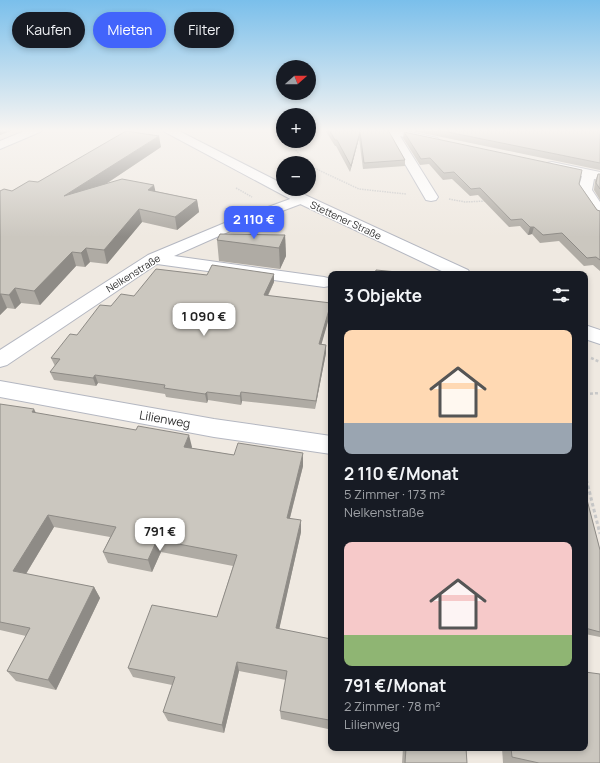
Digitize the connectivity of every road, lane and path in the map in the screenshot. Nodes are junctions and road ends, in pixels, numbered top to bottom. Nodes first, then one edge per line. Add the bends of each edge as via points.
1 (237, 166) edge
2 (411, 166) edge
3 (551, 166) edge
4 (595, 175) edge
5 (431, 197) dead end
6 (300, 199) junction
7 (600, 213) edge
8 (154, 259) junction
9 (456, 271) edge
10 (324, 282) dead end
11 (588, 332) edge
12 (600, 338) edge
13 (0, 360) edge
14 (0, 389) edge
15 (600, 393) edge
16 (588, 394) edge
17 (328, 445) edge
18 (588, 489) edge
19 (600, 534) edge

1 - 6 street, Stettener Straße
2 - 5 street
3 - 4 street
4 - 7 street via 585,190
6 - 8 street, Nelkenstraße
6 - 9 street, Stettener Straße
8 - 10 street
8 - 13 street, Nelkenstraße
11 - 12 street
14 - 17 street, Lilienweg via 214,428
15 - 16 path
18 - 19 path

